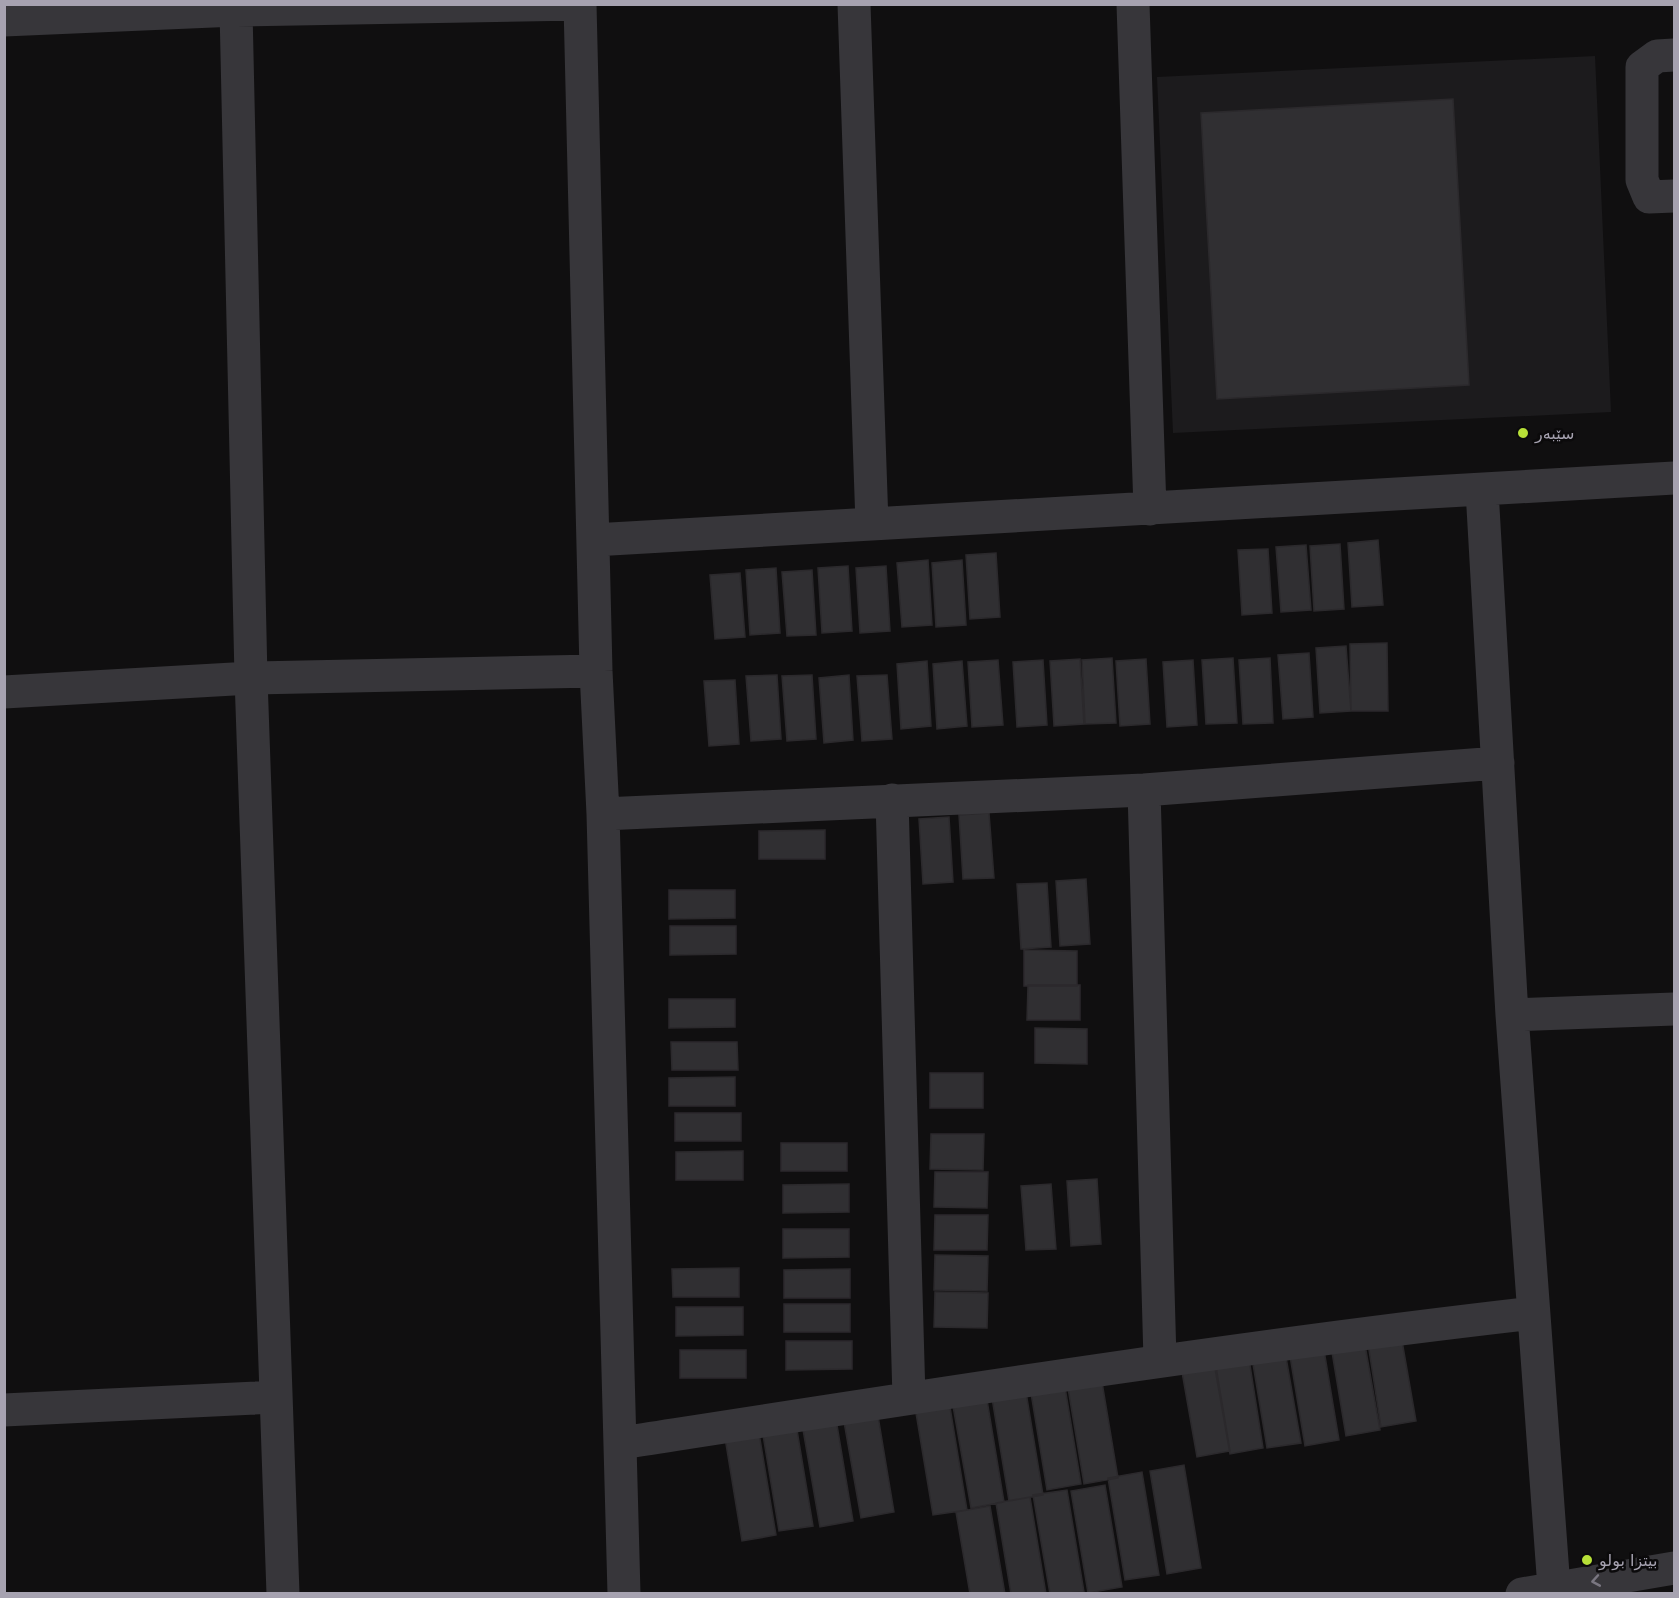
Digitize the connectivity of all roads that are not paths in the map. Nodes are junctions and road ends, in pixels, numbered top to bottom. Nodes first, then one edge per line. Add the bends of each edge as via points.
1 (854, 4) edge
2 (1132, 4) edge
3 (236, 10) junction
4 (4, 20) edge
5 (1674, 55) edge
6 (1674, 196) edge
7 (1674, 478) edge
8 (1482, 490) junction
9 (1150, 509) junction
10 (872, 524) junction
11 (593, 540) junction
12 (597, 671) junction
13 (251, 678) junction
14 (4, 692) edge
15 (1498, 764) junction
16 (1144, 790) junction
17 (892, 800) junction
18 (603, 814) junction
19 (1674, 1009) edge
20 (1512, 1015) junction
21 (1533, 1313) junction
22 (1160, 1360) junction
23 (276, 1397) junction
24 (909, 1398) junction
25 (4, 1410) edge
26 (621, 1443) junction
27 (1674, 1568) edge
28 (1554, 1588) junction
29 (283, 1593) edge
30 (624, 1593) edge
31 (1522, 1593) edge

1 - 10 street
2 - 9 street
3 - 4 street
3 - 11 street via 580,4
3 - 13 street
5 - 6 street via 1657,56 1642,67 1642,180 1649,197
7 - 8 street
8 - 9 street
8 - 15 street
9 - 10 street
10 - 11 street
11 - 12 street
12 - 13 street
12 - 18 street
13 - 14 street
13 - 23 street
15 - 16 street
15 - 20 street
16 - 17 street
16 - 22 street
17 - 18 street
17 - 24 street
18 - 26 street
19 - 20 street
20 - 21 street
21 - 22 street
21 - 28 street
22 - 24 street
23 - 25 street
23 - 29 street
24 - 26 street
26 - 30 street
27 -> 28 street
28 - 31 street

